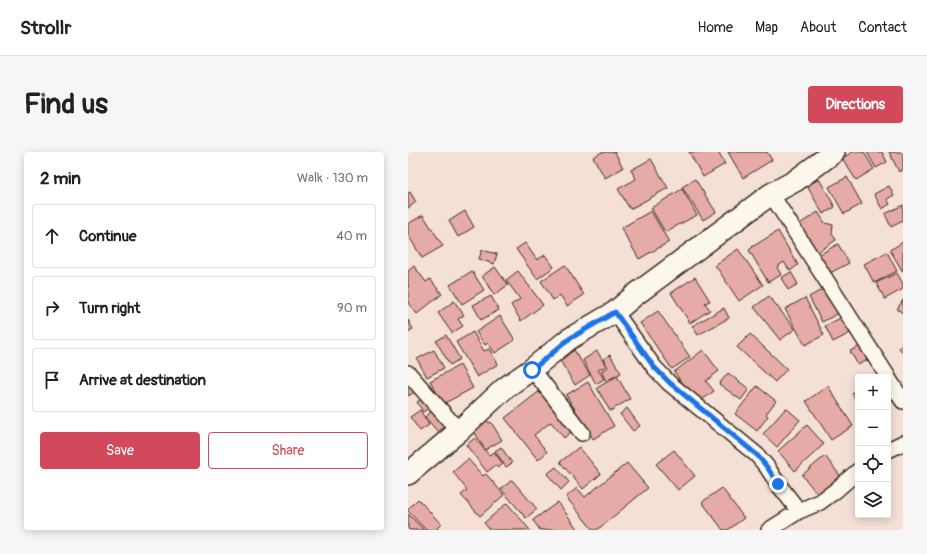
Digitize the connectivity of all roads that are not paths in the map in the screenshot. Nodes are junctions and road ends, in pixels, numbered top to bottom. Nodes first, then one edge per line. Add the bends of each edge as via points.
1 (834, 152) edge
2 (771, 194) junction
3 (615, 312) junction
4 (532, 370) junction
5 (408, 373) edge
6 (886, 374) edge
7 (891, 382) edge
8 (903, 401) edge
9 (459, 431) junction
10 (582, 433) dead end
11 (903, 443) edge
12 (891, 449) edge
13 (408, 474) edge
14 (855, 474) edge
15 (799, 511) junction
16 (769, 530) edge

1 - 2 street via 795,182
2 - 3 street
2 - 6 street
3 - 4 street via 569,339
3 - 15 street via 654,367 757,455
4 - 9 street via 505,388
4 - 10 street
5 - 9 street
7 - 8 street
9 - 13 street
11 - 12 street
14 - 15 street via 820,502
15 - 16 street

